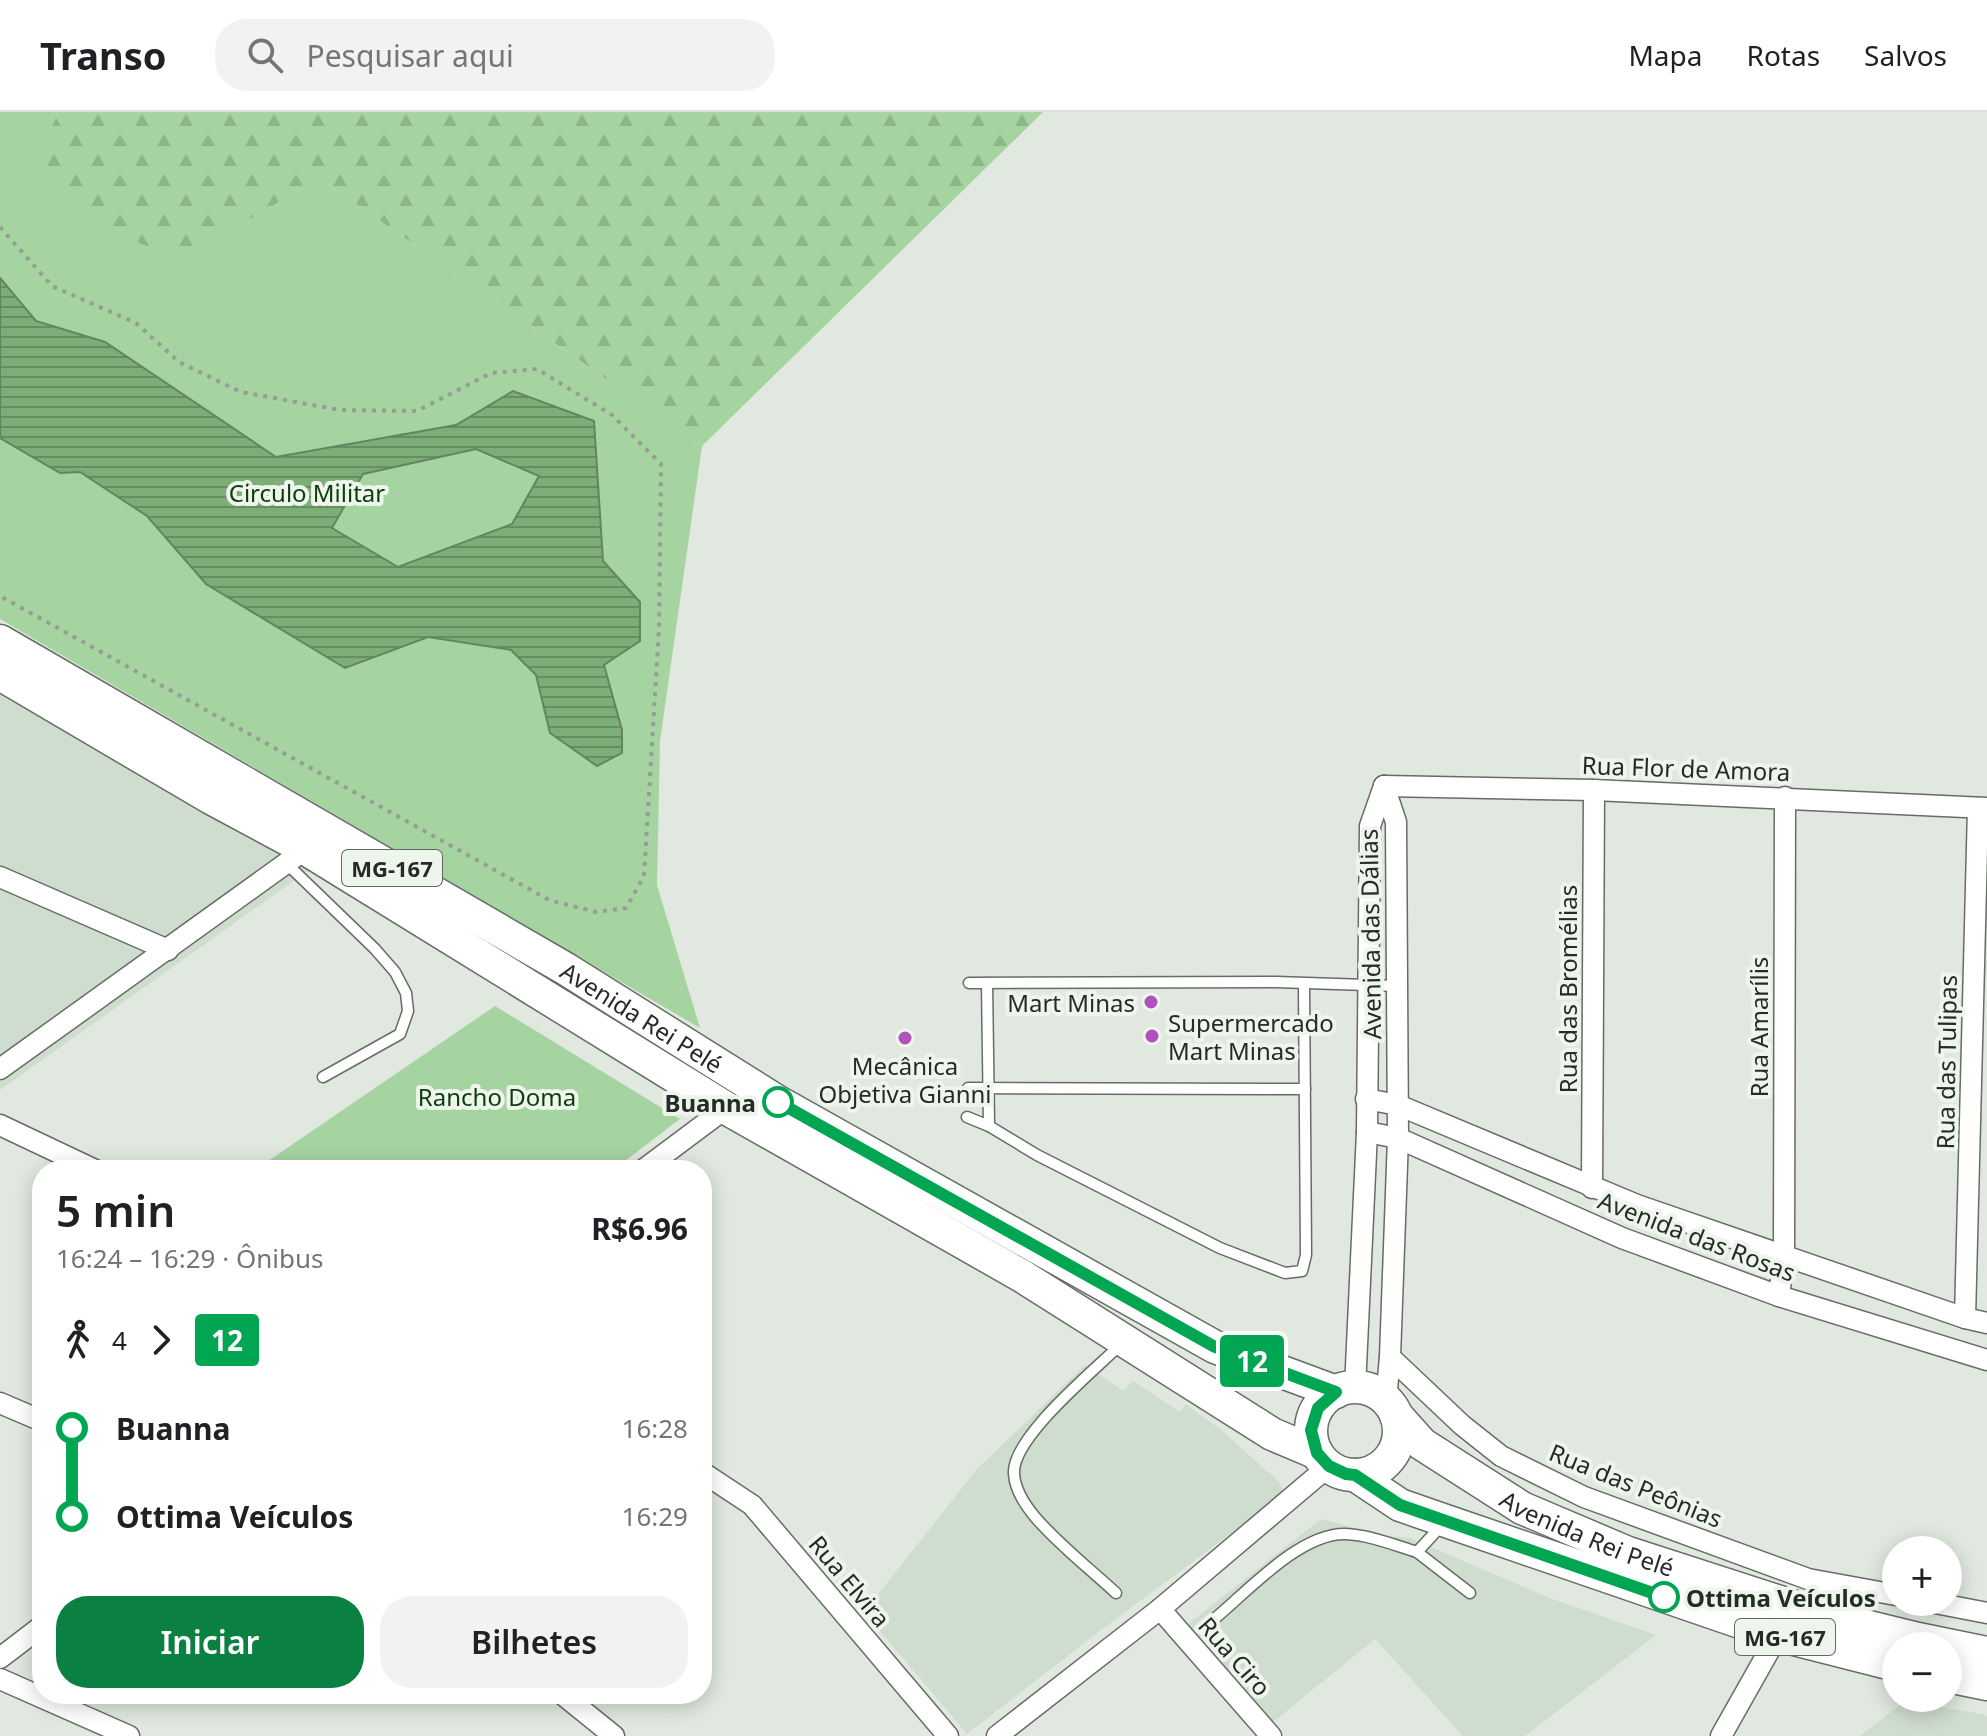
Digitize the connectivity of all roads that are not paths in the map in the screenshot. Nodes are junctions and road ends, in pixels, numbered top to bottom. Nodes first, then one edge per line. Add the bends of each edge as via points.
1 (0, 641) edge
2 (0, 674) edge
3 (1384, 786) junction
4 (1594, 790) junction
5 (1785, 797) junction
6 (1982, 808) edge
7 (297, 857) junction
8 (0, 877) edge
9 (168, 950) junction
10 (969, 983) dead end
11 (987, 983) junction
12 (1304, 984) junction
13 (1367, 986) junction
14 (1397, 986) junction
15 (0, 1069) edge
16 (323, 1077) dead end
17 (968, 1088) dead end
18 (989, 1088) junction
19 (1305, 1089) junction
20 (1366, 1099) junction
21 (1398, 1105) junction
22 (726, 1108) junction
23 (967, 1117) dead end
24 (0, 1125) edge
25 (989, 1126) junction
26 (1367, 1132) junction
27 (1398, 1138) junction
28 (74, 1160) edge
29 (656, 1160) edge
30 (1592, 1188) junction
31 (1784, 1256) junction
32 (1779, 1296) junction
33 (1965, 1318) junction
34 (1987, 1323) edge
35 (1125, 1340) junction
36 (1390, 1357) junction
37 (1987, 1360) edge
38 (1345, 1390) junction
39 (0, 1403) edge
40 (1391, 1407) junction
41 (32, 1417) edge
42 (1334, 1465) junction
43 (712, 1479) edge
44 (1446, 1521) junction
45 (1417, 1552) junction
46 (1882, 1592) edge
47 (1116, 1593) dead end
48 (1470, 1593) dead end
49 (1962, 1608) edge
50 (1160, 1609) junction
51 (1987, 1613) edge
52 (1213, 1620) dead end
53 (32, 1634) edge
54 (1778, 1635) junction
55 (1987, 1653) edge
56 (0, 1658) edge
57 (1882, 1661) edge
58 (0, 1679) edge
59 (1962, 1679) edge
60 (1987, 1684) edge
61 (32, 1693) edge
62 (57, 1704) edge
63 (574, 1704) edge
64 (129, 1736) edge
65 (614, 1736) edge
66 (948, 1736) edge
67 (997, 1736) edge
68 (1271, 1736) edge
69 (1721, 1736) edge

1 - 38 main road, Avenida Rei Pelé / MG-167 via 566,969 819,1125 1215,1347
2 - 7 main road, Avenida Rei Pelé / MG-167 via 211,798
3 - 4 street, Rua Flor de Amora
3 - 13 street, Avenida das Dálias via 1370,826
3 - 14 street, Avenida das Dálias via 1396,822
4 - 5 street, Rua Flor de Amora
4 - 30 street, Rua das Bromélias
5 - 6 street, Rua Flor de Amora
5 - 31 street, Rua Amarílis
6 - 33 street, Rua das Tulipas
7 - 9 street
7 - 16 lane via 395,972 406,993 408,1011 400,1034
7 - 22 main road, Avenida Rei Pelé / MG-167
8 - 9 street
9 - 15 street
10 - 11 lane
11 - 12 lane
11 - 18 lane
12 - 13 lane
12 - 19 lane
13 - 14 lane
13 - 20 street, Avenida das Dálias
14 - 21 street, Avenida das Dálias
17 - 18 lane
18 - 19 lane
18 - 25 lane
19 - 25 lane via 1306,1255 1302,1271 1296,1273 1220,1248
20 - 21 street, Avenida das Rosas
20 - 26 street, Avenida das Dálias
21 - 27 street, Avenida das Dálias
21 - 30 street, Avenida das Rosas
22 - 29 street
22 - 35 main road, Avenida Rei Pelé / MG-167
23 - 25 lane
24 - 28 street
26 - 27 street, Avenida das Rosas
26 - 38 street, Avenida das Dálias
27 - 32 street, Avenida das Rosas via 1622,1238
27 - 36 street, Avenida das Dálias
30 - 31 street, Avenida das Rosas
31 - 32 street, Rua Amarílis
31 - 33 street, Avenida das Rosas
32 - 37 street, Avenida das Rosas
33 - 34 street, Avenida das Rosas
35 - 42 main road, Avenida Rei Pelé / MG-167 via 1272,1434
35 - 47 lane via 1037,1426 1013,1472 1017,1489 1037,1519
36 - 40 street, Avenida das Dálias
36 - 46 street, Rua das Peônias via 1501,1456 1584,1497 1808,1579
38 - 40 main road via 1371,1391
38 - 42 main road via 1318,1408 1311,1430
39 - 41 street
40 - 42 main road via 1399,1429 1392,1456 1369,1473
40 - 55 main road, Avenida Rei Pelé / MG-167 via 1422,1444 1522,1508 1628,1553 1820,1615
42 - 44 main road, Avenida Rei Pelé / MG-167 via 1400,1505
42 - 50 street
43 - 66 street, Rua Elvira via 752,1505
44 - 45 lane
44 - 54 main road, Avenida Rei Pelé / MG-167
45 - 48 lane
45 - 52 lane via 1360,1535 1320,1537
49 - 51 street
50 - 67 street
50 - 68 street, Rua Ciro
53 - 56 street
54 - 57 main road, Avenida Rei Pelé / MG-167
54 - 69 street
58 - 61 street
59 - 60 main road
62 - 64 street
63 - 65 street

